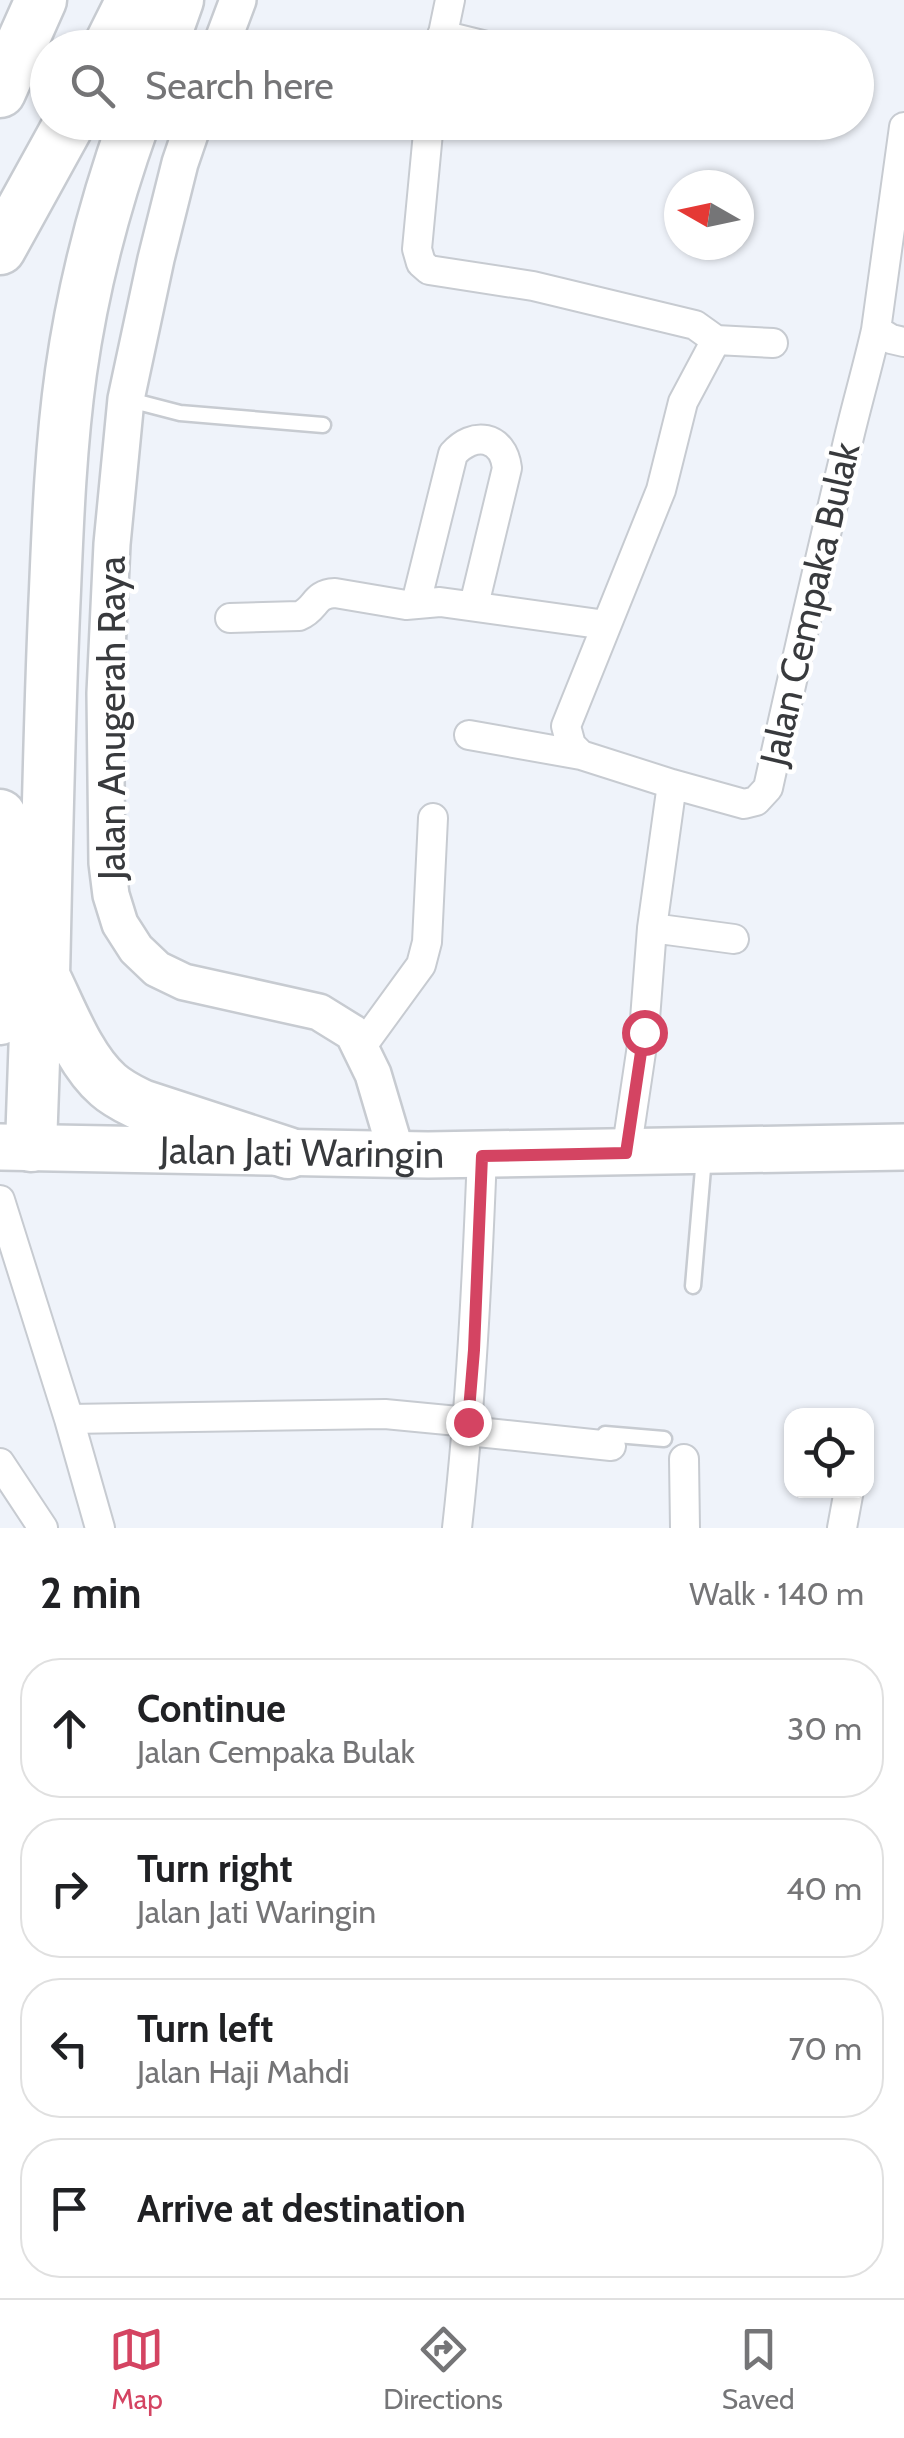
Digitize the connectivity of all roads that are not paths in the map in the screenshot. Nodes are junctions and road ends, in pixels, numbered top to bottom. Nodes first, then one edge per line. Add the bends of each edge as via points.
1 (39, 0) edge
2 (132, 0) edge
3 (178, 0) edge
4 (238, 0) edge
5 (450, 0) edge
6 (117, 30) edge
7 (167, 30) edge
8 (227, 30) edge
9 (443, 30) edge
10 (0, 47) edge
11 (0, 92) edge
12 (904, 127) edge
13 (61, 140) edge
14 (128, 140) edge
15 (188, 140) edge
16 (428, 140) edge
17 (0, 249) edge
18 (896, 254) edge
19 (876, 330) junction
20 (716, 340) junction
21 (904, 342) edge
22 (773, 343) dead end
23 (126, 399) junction
24 (323, 425) dead end
25 (416, 603) junction
26 (474, 605) junction
27 (230, 618) dead end
28 (606, 624) junction
29 (469, 735) dead end
30 (580, 755) junction
31 (672, 784) junction
32 (0, 815) edge
33 (433, 818) dead end
34 (652, 928) junction
35 (734, 939) dead end
36 (44, 976) junction
37 (0, 1019) edge
38 (362, 1046) junction
39 (16, 1146) edge
40 (904, 1148) edge
41 (705, 1151) junction
42 (626, 1153) junction
43 (288, 1154) junction
44 (397, 1155) junction
45 (482, 1156) junction
46 (0, 1200) edge
47 (693, 1286) dead end
48 (69, 1419) junction
49 (468, 1426) junction
50 (664, 1439) dead end
51 (612, 1446) dead end
52 (684, 1459) dead end
53 (0, 1463) edge
54 (848, 1498) edge
55 (43, 1528) edge
56 (100, 1528) edge
57 (457, 1528) edge
58 (685, 1528) edge
59 (842, 1528) edge

1 - 10 highway
1 - 11 highway
2 - 6 highway
3 - 7 highway
4 - 8 street
5 - 9 street
12 - 18 street, Jalan Cempaka Bulak
13 - 17 highway
14 - 36 highway via 100,228 64,436
15 - 23 street, Jalan Anugerah Raya
16 - 20 street via 416,249 429,270 533,286 695,325
18 - 19 street, Jalan Cempaka Bulak
19 - 21 street
19 - 31 street, Jalan Cempaka Bulak via 768,788 744,804
20 - 22 street
20 - 28 street via 683,402 660,490
23 - 24 lane via 180,413
23 - 38 street, Jalan Anugerah Raya via 105,692 107,863 120,924 136,950 170,976 319,1012
25 - 26 street
25 - 26 street via 453,454 480,439 499,448 507,468
25 - 27 street via 324,593 300,616
26 - 28 street
28 - 30 street via 566,726
29 - 30 street, Jalan Cempaka Bulak
30 - 31 street, Jalan Cempaka Bulak
31 - 34 street
32 - 37 highway via 11,835 18,940
33 - 38 street via 421,964
34 - 35 street
34 - 42 street
36 - 39 highway
36 - 43 highway via 90,1064 121,1095
38 - 44 street
39 - 43 main road, Jalan Jati Waringin
40 - 41 main road, Jalan Jati Waringin
41 - 42 main road, Jalan Jati Waringin
41 - 47 lane
42 - 45 main road, Jalan Jati Waringin
43 - 44 main road, Jalan Jati Waringin
44 - 45 main road, Jalan Jati Waringin
45 - 49 street
46 - 48 street
48 - 49 street via 385,1414
48 - 56 street
49 - 50 lane
49 - 51 street
49 - 57 street
52 - 58 street
53 - 55 street
54 - 59 street

